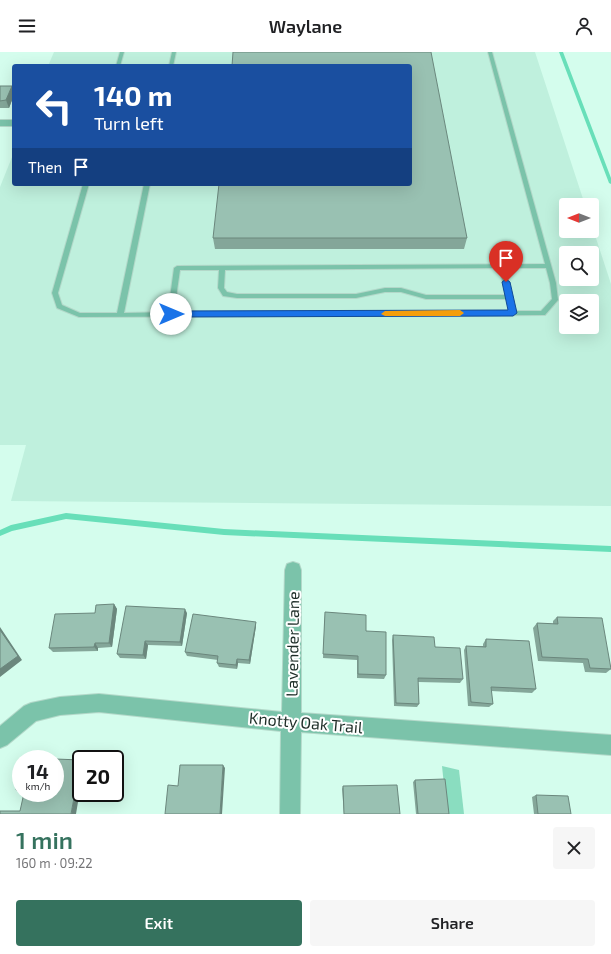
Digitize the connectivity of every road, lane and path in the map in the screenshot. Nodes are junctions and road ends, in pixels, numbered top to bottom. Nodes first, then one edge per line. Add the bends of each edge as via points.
1 (122, 52) edge
2 (174, 52) edge
3 (490, 52) edge
4 (119, 64) edge
5 (171, 64) edge
6 (0, 124) edge
7 (12, 124) edge
8 (85, 186) edge
9 (147, 186) edge
10 (549, 266) junction
11 (502, 267) junction
12 (222, 268) junction
13 (509, 297) junction
14 (513, 313) junction
15 (171, 314) junction
16 (120, 315) junction
17 (293, 570) dead end
18 (291, 722) junction
19 (4, 734) edge
20 (611, 745) edge
21 (290, 814) edge

1 - 4 lane
2 - 5 lane
3 - 10 lane
6 - 7 street
8 - 16 lane via 55,293 59,306 79,315
9 - 16 lane
10 - 11 lane
10 - 14 lane via 554,300 543,313
11 - 12 lane
11 - 13 lane
12 - 13 lane via 220,288 225,294 237,296 356,296 385,290 401,290 426,297
12 - 15 lane via 177,268
13 - 14 lane
14 - 15 lane
15 - 16 lane
17 - 18 street, Lavender Lane
18 - 19 street, Knotty Oak Trail via 99,703 60,706 31,713
18 - 20 street, Knotty Oak Trail
18 - 21 street, Lavender Lane

